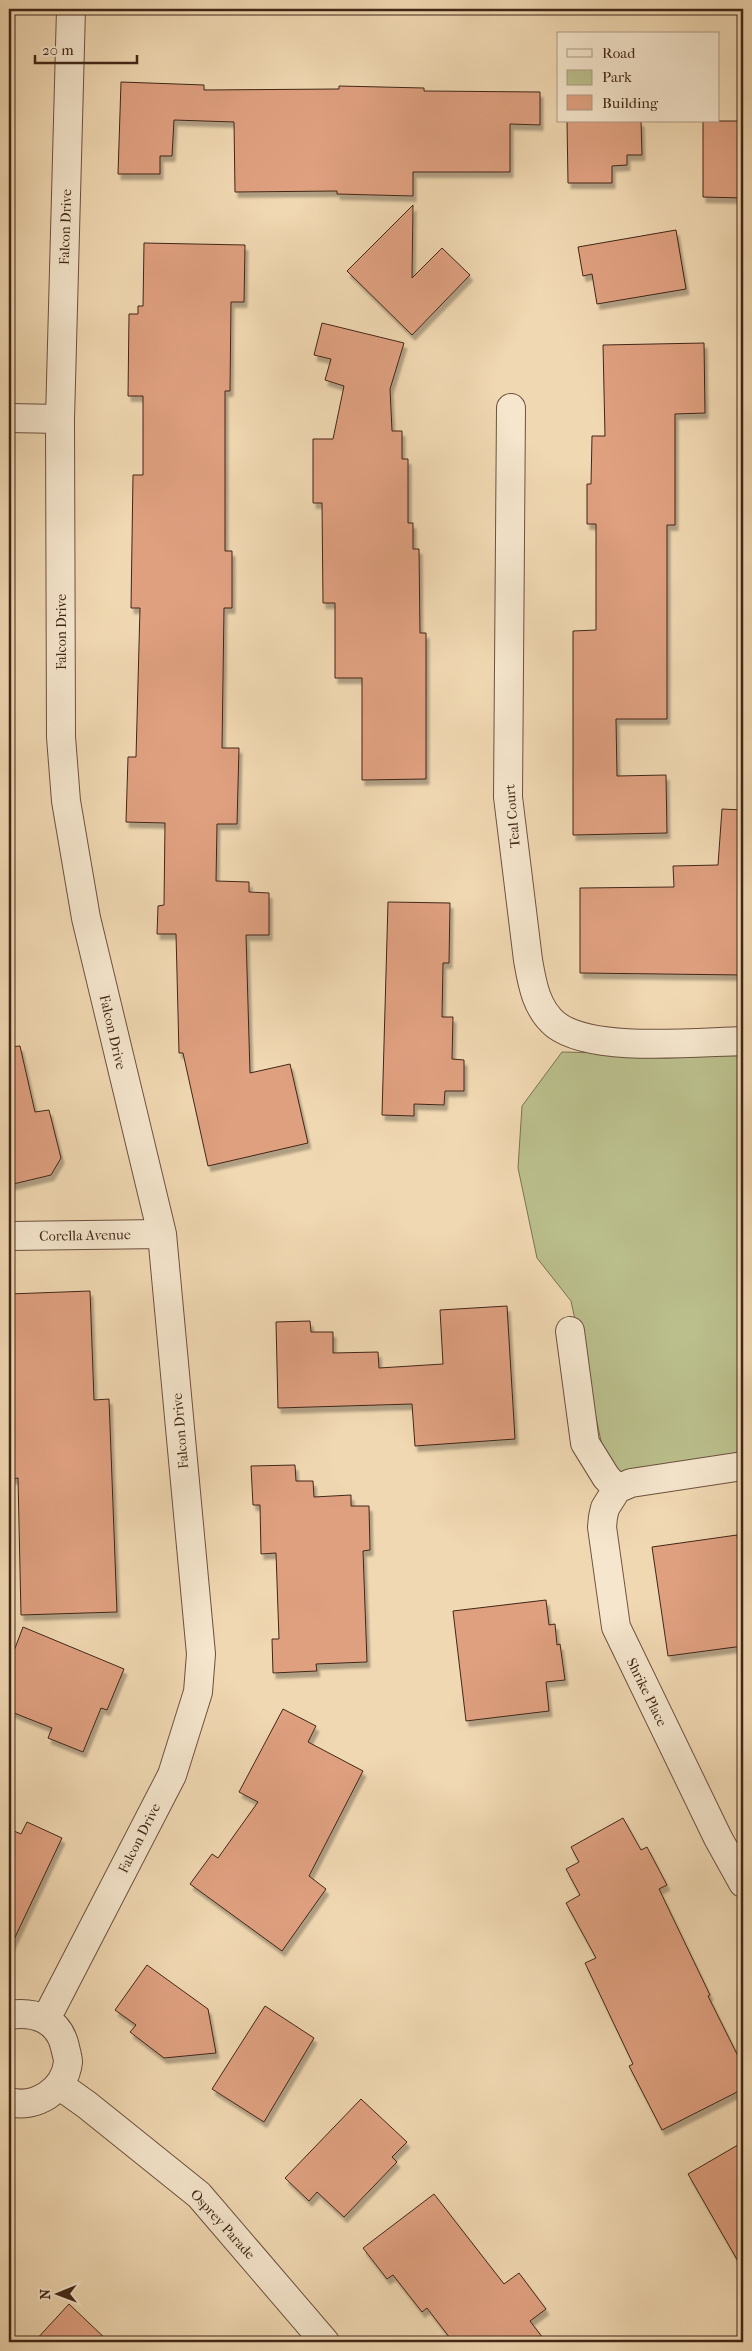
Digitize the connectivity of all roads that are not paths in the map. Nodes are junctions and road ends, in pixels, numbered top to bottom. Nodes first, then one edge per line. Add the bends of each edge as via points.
1 (71, 9) edge
2 (510, 408) dead end
3 (9, 418) edge
4 (60, 419) junction
5 (743, 1042) edge
6 (162, 1234) junction
7 (9, 1236) edge
8 (570, 1331) dead end
9 (743, 1466) edge
10 (617, 1489) junction
11 (743, 1883) edge
12 (9, 2015) edge
13 (46, 2019) junction
14 (59, 2085) junction
15 (9, 2102) edge
16 (325, 2342) edge

1 - 4 street, Falcon Drive
2 - 5 street, Teal Court via 508,797 532,984 539,1003 556,1024 578,1036 608,1043
3 - 4 street
4 - 6 street, Falcon Drive via 61,737 66,801 86,918
6 - 7 street, Corella Avenue
6 - 13 street, Falcon Drive via 201,1654 198,1692 172,1775
8 - 10 street via 585,1443
9 - 10 street via 662,1477
10 - 11 street, Shrike Place via 605,1508 602,1527 616,1627
12 - 13 street via 25,2012
13 - 14 street via 63,2037 68,2062
14 - 15 street via 42,2100 21,2105
14 - 16 street, Osprey Parade via 200,2195

